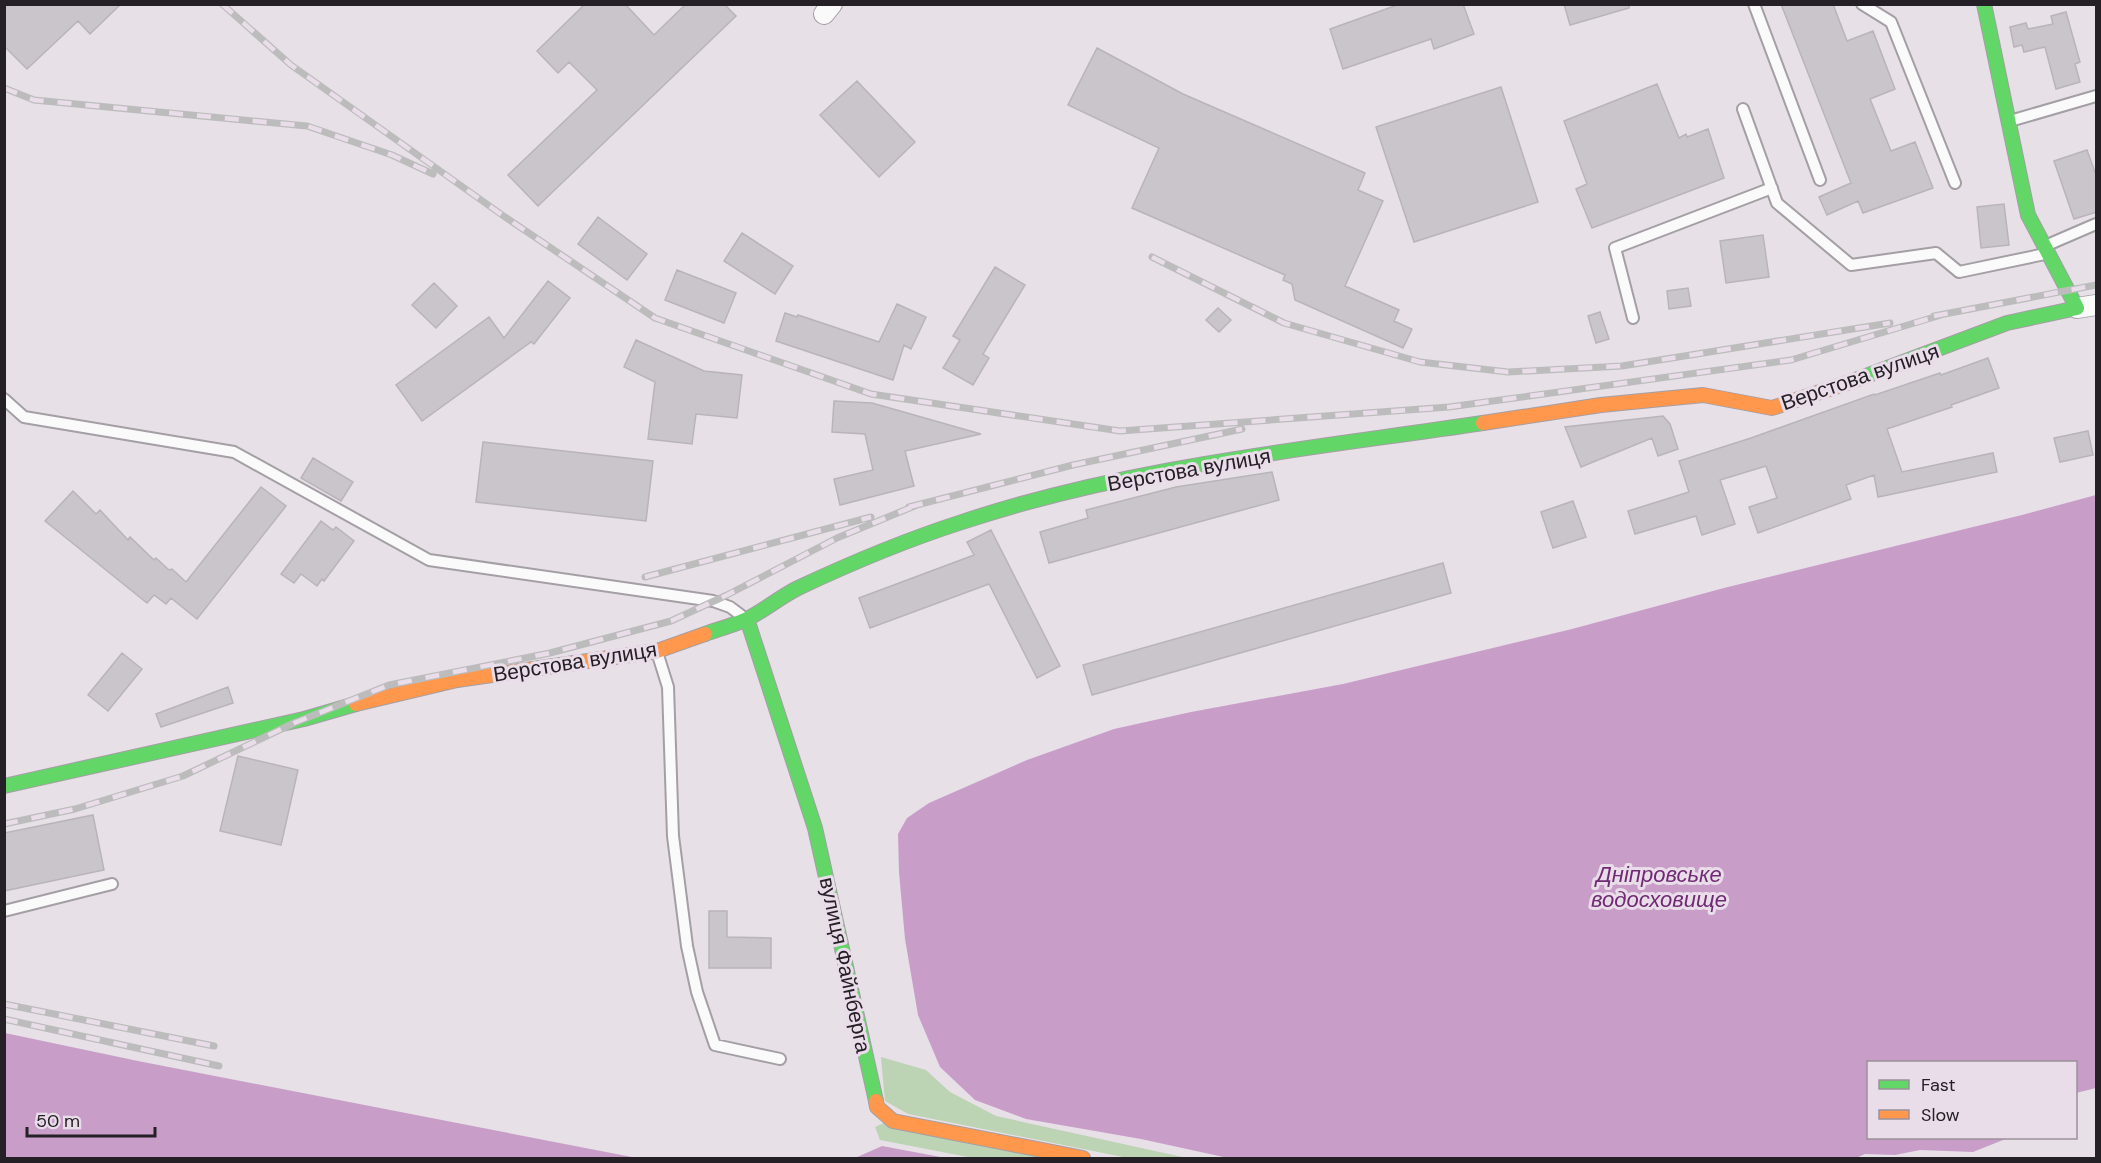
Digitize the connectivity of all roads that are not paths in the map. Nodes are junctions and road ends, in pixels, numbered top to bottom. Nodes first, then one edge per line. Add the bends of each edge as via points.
1 (1754, 4) edge
2 (1862, 4) edge
3 (1986, 6) edge
4 (2097, 96) edge
5 (1743, 109) dead end
6 (2007, 122) junction
7 (1820, 180) dead end
8 (1954, 183) dead end
9 (1772, 188) junction
10 (2097, 224) edge
11 (2046, 250) junction
12 (2087, 306) edge
13 (1633, 318) dead end
14 (4, 399) edge
15 (747, 619) junction
16 (657, 651) junction
17 (4, 786) edge
18 (112, 884) dead end
19 (4, 910) edge
20 (780, 1059) dead end
21 (1083, 1158) edge

1 - 7 lane
2 - 8 lane via 1891,22
3 - 6 street, Верстова вулиця
4 - 6 lane
5 - 9 lane
6 - 11 street, Верстова вулиця via 2028,215
9 - 11 lane via 1778,203 1851,265 1936,253 1959,272
9 - 13 lane via 1615,248
10 - 11 lane
11 - 12 street, Верстова вулиця
12 - 15 street, Верстова вулиця via 2007,323 1772,408 1703,395 1600,405 1192,466 1017,504 845,566 794,590
14 - 15 lane via 24,417 234,452 429,560 713,602 730,607
15 - 16 street, Верстова вулиця
15 - 21 street, вулиця Файнберга via 815,828 877,1107 893,1120
16 - 17 street, Верстова вулиця via 457,680 292,722
16 - 20 lane via 668,687 673,836 687,946 698,992 715,1045
18 - 19 lane

